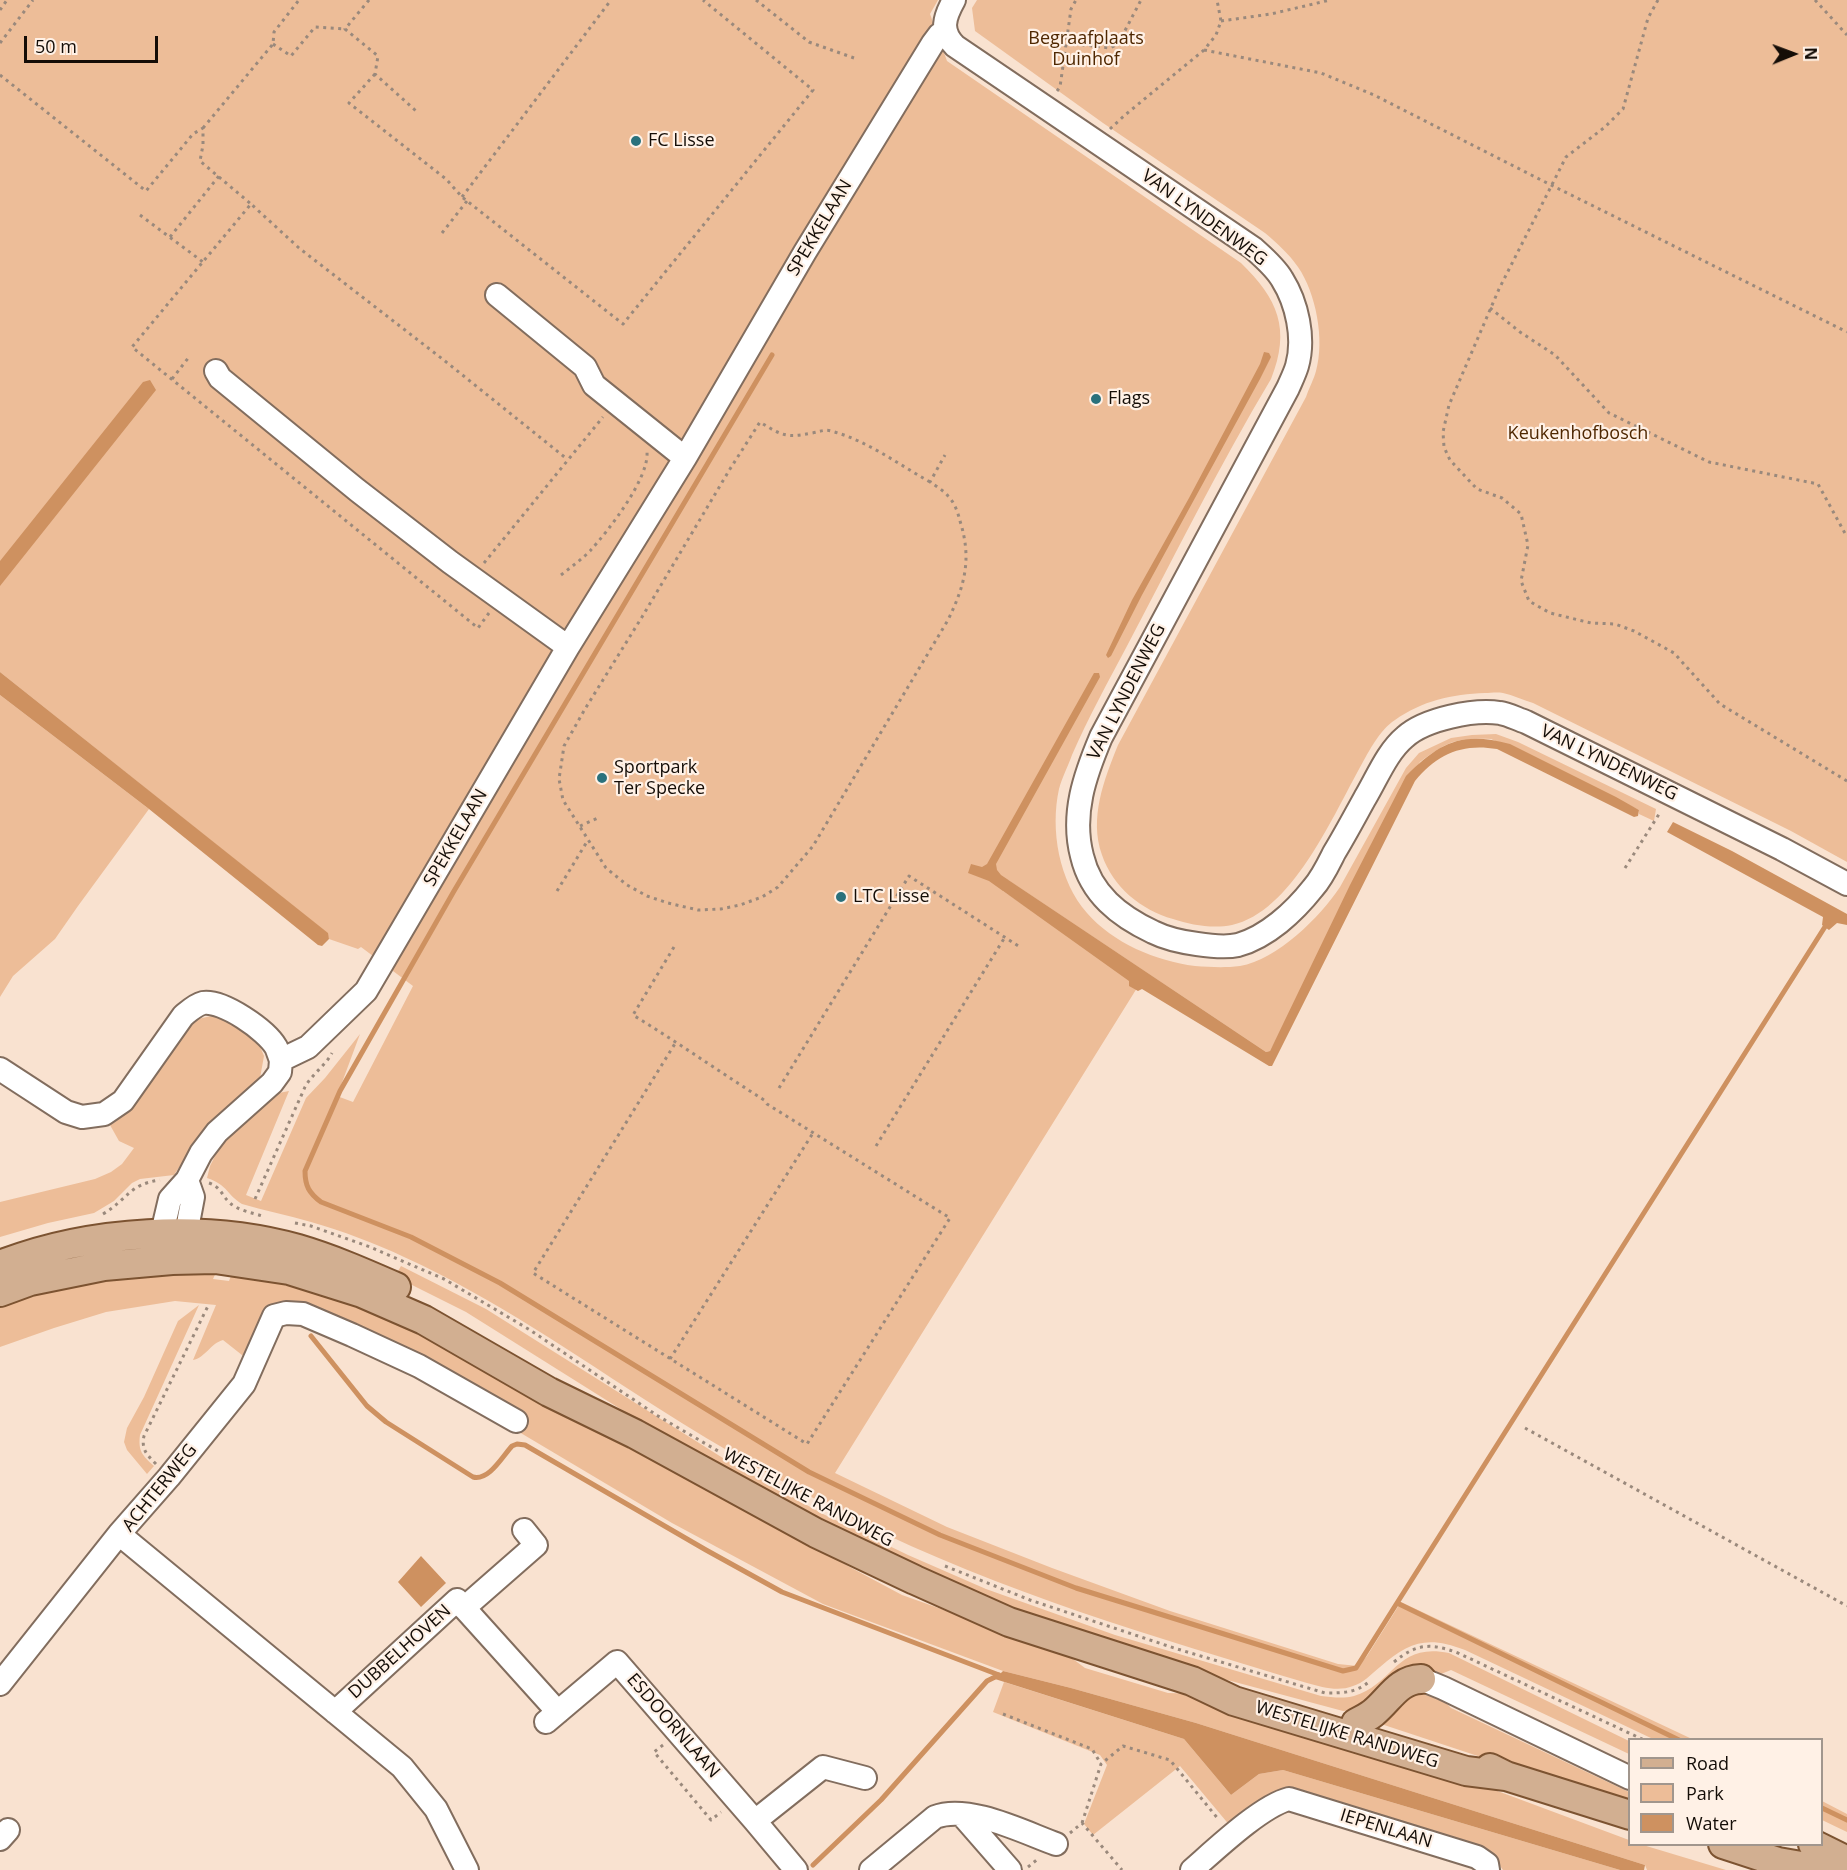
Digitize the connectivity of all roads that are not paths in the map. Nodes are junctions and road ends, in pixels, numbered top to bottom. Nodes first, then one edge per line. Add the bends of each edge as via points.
1 (954, 0) edge
2 (945, 32) junction
3 (497, 295) dead end
4 (216, 371) dead end
5 (685, 458) junction
6 (568, 646) junction
7 (1847, 884) edge
8 (281, 1060) junction
9 (0, 1069) edge
10 (174, 1234) junction
11 (172, 1260) junction
12 (0, 1265) edge
13 (0, 1292) edge
14 (516, 1421) dead end
15 (635, 1434) junction
16 (524, 1530) dead end
17 (119, 1534) junction
18 (464, 1608) junction
19 (506, 1654) joint
20 (1421, 1679) joint
21 (1192, 1681) junction
22 (0, 1684) edge
23 (334, 1712) junction
24 (1356, 1723) junction
25 (1506, 1776) junction
26 (865, 1778) dead end
27 (1628, 1778) edge
28 (962, 1815) junction
29 (1628, 1815) edge
30 (755, 1821) junction
31 (1056, 1844) dead end
32 (1726, 1846) edge
33 (1815, 1846) edge
34 (1847, 1861) edge
35 (1787, 1866) edge
36 (467, 1870) edge
37 (796, 1870) edge
38 (871, 1870) edge
39 (1010, 1870) edge
40 (1192, 1870) edge
41 (1488, 1870) edge
42 (1824, 1870) edge

1 - 2 street, SPEKKELAAN via 945,20
2 - 5 street, SPEKKELAAN via 933,43 835,202
2 - 7 street, VAN LYNDENWEG via 955,46 1253,248 1282,278 1297,315 1297,364 1288,388 1088,767 1080,792 1077,825 1081,855 1103,899 1139,926 1164,938 1215,946 1237,945 1264,934 1313,888 1389,756 1405,736 1445,717 1470,713 1500,713 1526,722
3 - 5 street via 585,367 594,385
4 - 6 street via 348,484
5 - 6 street, SPEKKELAAN
6 - 8 street, SPEKKELAAN via 366,992 308,1047
8 - 9 street via 263,1033 230,1010 203,1003 183,1016 123,1101 104,1114 82,1116 66,1112
8 - 10 street via 280,1072 272,1083 217,1132 201,1153 187,1180 194,1197
10 - 11 street
10 - 12 main road, WESTELIJKE RANDWEG via 95,1240 25,1255
10 - 15 main road, WESTELIJKE RANDWEG via 263,1241 349,1266 419,1297 491,1336 584,1393
11 - 13 main road, WESTELIJKE RANDWEG via 104,1266 30,1281
11 - 15 main road, WESTELIJKE RANDWEG via 215,1259 289,1270 362,1293 424,1320 549,1392
14 - 17 street, ACHTERWEG via 419,1366 352,1335 303,1314 274,1316 244,1384
15 - 21 main road, WESTELIJKE RANDWEG via 816,1533 915,1581 1009,1622
16 - 18 street, DUBBELHOVEN via 536,1545
17 - 22 street
17 - 23 street, ACHTERWEG
18 - 19 street, DUBBELHOVEN
18 - 23 street, DUBBELHOVEN via 457,1600
19 - 30 street, ESDOORNLAAN via 552,1717 617,1662
20 - 24 main road via 1403,1684 1372,1714
20 - 27 street
21 - 24 main road, WESTELIJKE RANDWEG via 1238,1688
21 - 25 main road, WESTELIJKE RANDWEG via 1234,1701 1466,1771
23 - 36 street, ACHTERWEG via 402,1767 436,1809
24 - 25 main road, WESTELIJKE RANDWEG via 1467,1757
25 - 29 main road, WESTELIJKE RANDWEG
26 - 30 street via 823,1767
28 - 31 street via 977,1815
28 - 38 street via 934,1817
28 - 39 street
30 - 37 street, ESDOORNLAAN
32 - 35 main road
33 - 34 main road
35 - 42 main road
40 - 41 street, IEPENLAAN via 1232,1836 1289,1798 1477,1857 1487,1864

